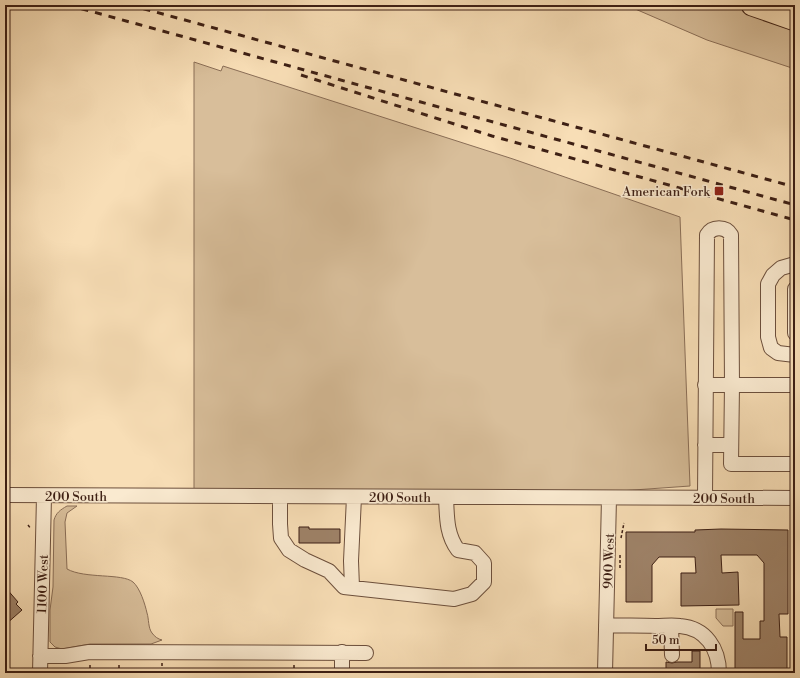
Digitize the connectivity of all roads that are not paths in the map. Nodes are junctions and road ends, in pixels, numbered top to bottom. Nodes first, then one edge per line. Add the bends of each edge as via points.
1 (752, 5) edge
2 (795, 20) edge
3 (795, 264) edge
4 (795, 289) edge
5 (795, 333) edge
6 (795, 355) edge
7 (705, 385) junction
8 (732, 385) junction
9 (795, 385) edge
10 (704, 445) junction
11 (731, 446) junction
12 (795, 464) edge
13 (5, 496) edge
14 (44, 496) junction
15 (280, 497) junction
16 (354, 497) junction
17 (446, 497) junction
18 (705, 497) junction
19 (609, 498) junction
20 (795, 498) edge
21 (352, 587) junction
22 (606, 625) junction
23 (672, 626) junction
24 (342, 652) junction
25 (366, 653) dead end
26 (672, 655) dead end
27 (40, 656) junction
28 (40, 673) edge
29 (342, 673) edge
30 (605, 673) edge
31 (719, 673) edge

1 - 2 highway
3 - 6 street via 781,268 768,284 768,337 771,348 778,353
4 - 5 street
7 - 8 street
7 - 8 street via 707,235 712,229 717,228 730,232 732,239
7 - 10 street
8 - 9 street
8 - 11 street
10 - 11 street
10 - 18 street
11 - 12 street via 731,464
13 - 14 street, 200 South
14 - 15 street, 200 South
14 - 27 street, 1100 West
15 - 16 street, 200 South
15 - 21 street via 281,538 289,550 329,571 344,587
16 - 17 street, 200 South
16 - 21 street
17 - 19 street, 200 South
17 - 21 street via 452,542 458,550 475,553 484,563 484,582 472,594 454,599
18 - 19 street, 200 South
18 - 20 street, 200 South
19 - 22 street, 900 West
22 - 23 street
22 - 30 street, 900 West
23 - 26 street
23 - 31 street via 688,627 707,638 718,657
24 - 25 street
24 - 27 street via 89,652 65,656
24 - 29 street
27 - 28 street, 1100 West

